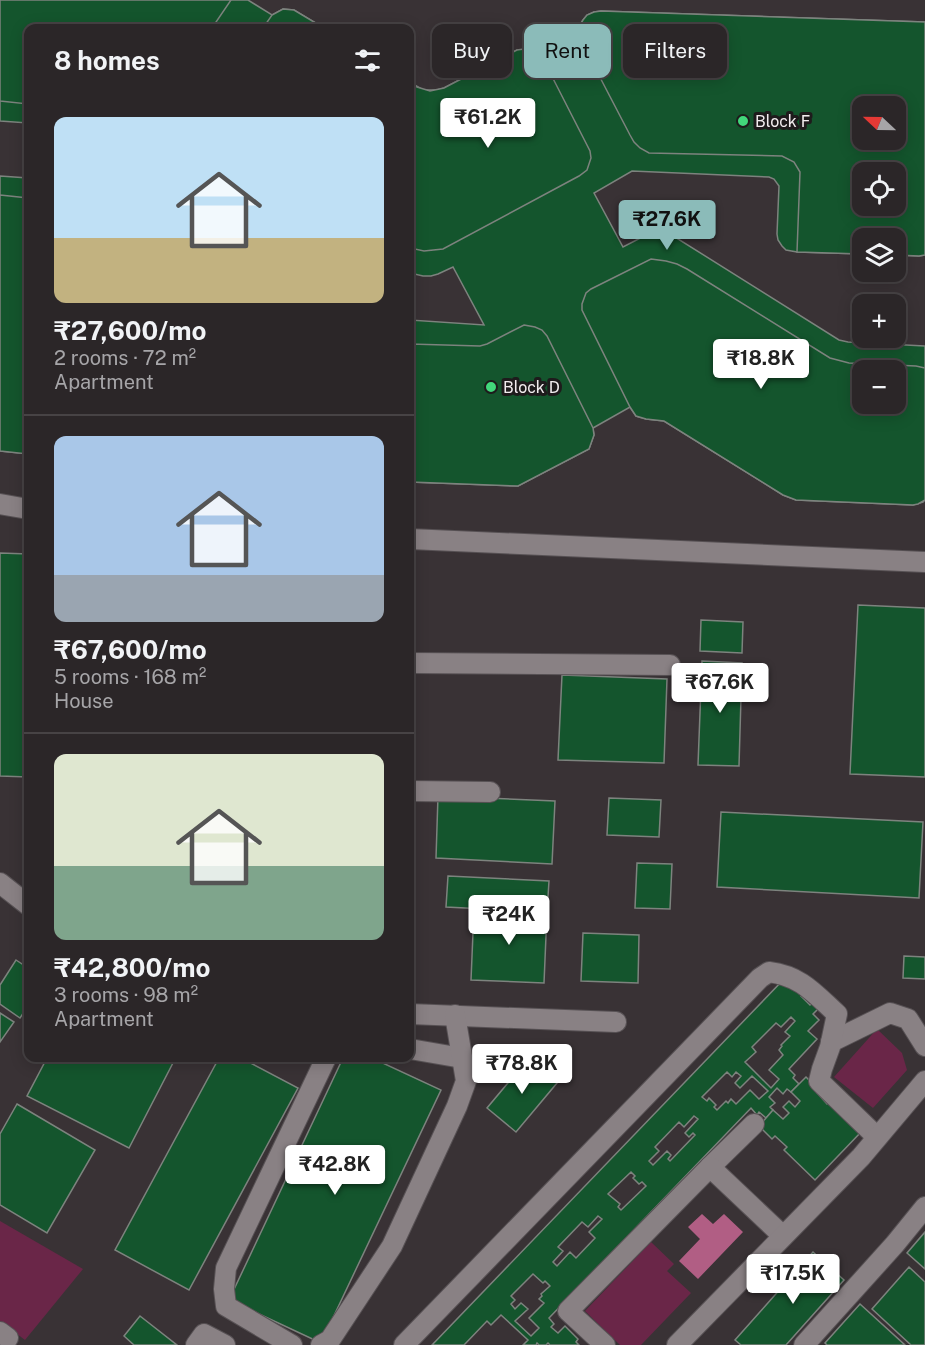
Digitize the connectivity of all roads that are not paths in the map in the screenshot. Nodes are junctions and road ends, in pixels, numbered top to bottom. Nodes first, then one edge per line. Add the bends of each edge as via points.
1 (0, 504) edge
2 (24, 508) edge
3 (414, 539) edge
4 (925, 562) edge
5 (414, 663) edge
6 (670, 665) dead end
7 (414, 790) edge
8 (490, 792) dead end
9 (0, 883) edge
10 (24, 902) edge
11 (414, 1014) edge
12 (455, 1015) junction
13 (616, 1022) dead end
14 (831, 1042) junction
15 (925, 1046) edge
16 (414, 1050) edge
17 (462, 1058) junction
18 (324, 1062) edge
19 (925, 1080) edge
20 (754, 1124) dead end
21 (877, 1137) junction
22 (710, 1167) junction
23 (925, 1207) edge
24 (783, 1236) junction
25 (196, 1345) edge
26 (225, 1345) edge
27 (292, 1345) edge
28 (321, 1345) edge
29 (404, 1345) edge
30 (604, 1345) edge
31 (676, 1345) edge
32 (804, 1345) edge

1 - 2 street
3 - 4 street
5 - 6 street
7 - 8 street
9 - 10 street
11 - 12 street
12 - 13 street
12 - 17 street
14 - 15 street via 890,1013 909,1019
14 - 21 street via 819,1081
14 - 29 street via 837,1014 803,982 783,973 769,972 760,978
16 - 17 street
17 - 28 street via 466,1081 460,1098 392,1246 330,1340
18 - 27 street via 226,1268 226,1306
19 - 21 street
20 - 22 street
21 - 24 street
22 - 24 street
22 - 30 street via 568,1311
23 - 32 street
24 - 31 street
25 - 26 street via 204,1334

